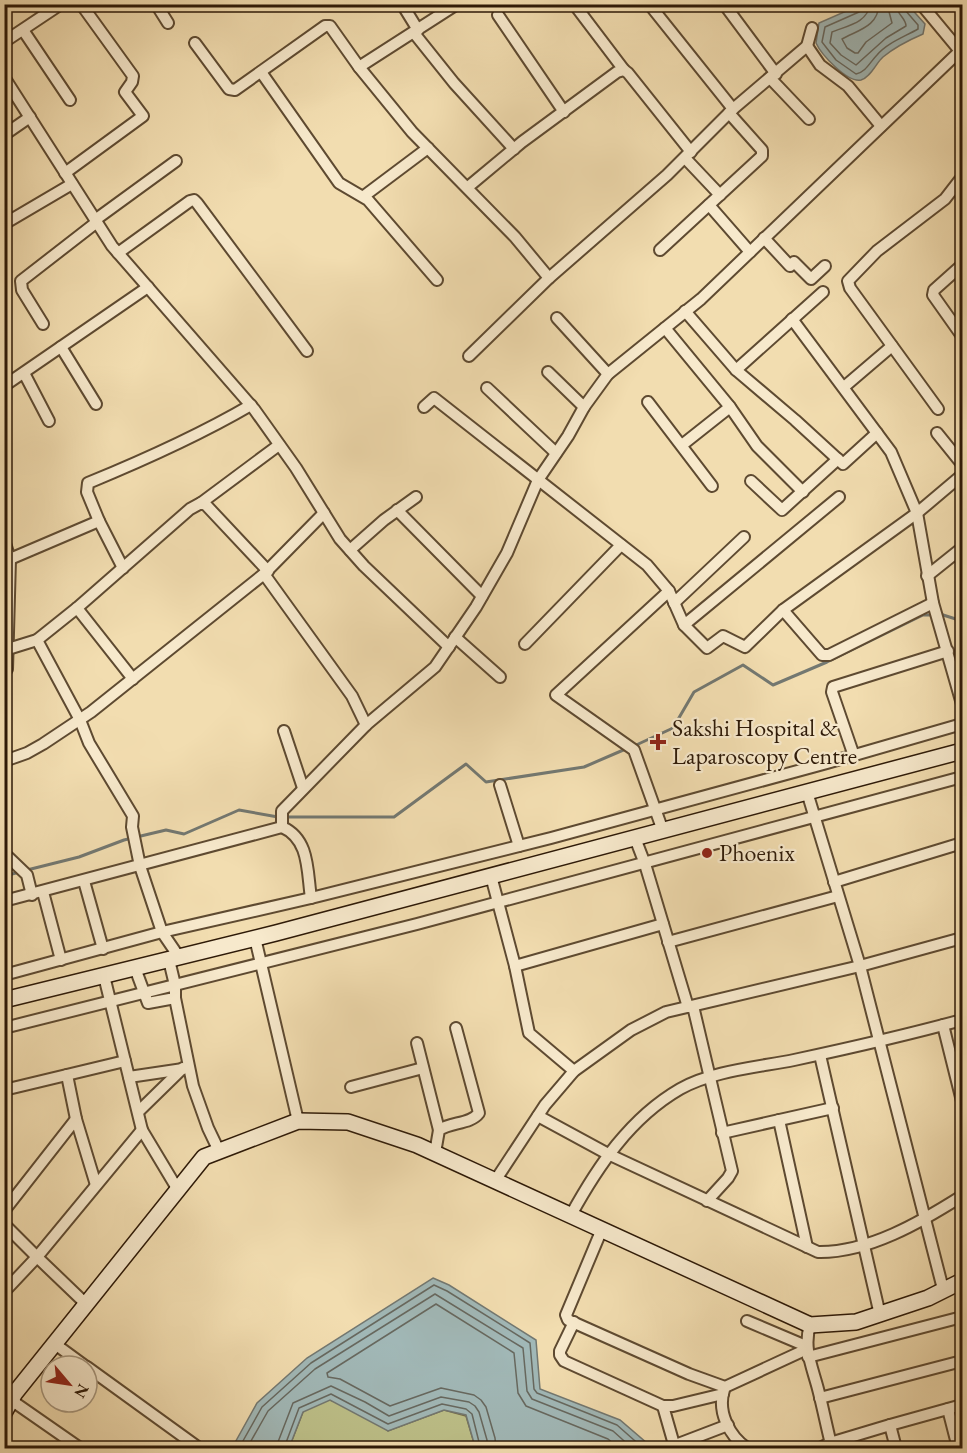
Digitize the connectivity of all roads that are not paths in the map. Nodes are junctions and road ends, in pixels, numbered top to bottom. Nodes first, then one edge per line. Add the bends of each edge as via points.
1 (61, 4) edge
2 (81, 4) edge
3 (156, 4) edge
4 (402, 4) edge
5 (457, 4) edge
6 (574, 4) edge
7 (650, 4) edge
8 (724, 4) edge
9 (921, 4) edge
10 (45, 9) edge
11 (498, 15) dead end
12 (168, 23) dead end
13 (812, 28) dead end
14 (22, 30) junction
15 (416, 32) junction
16 (4, 42) edge
17 (195, 43) dead end
18 (807, 46) junction
19 (961, 50) edge
20 (359, 67) junction
21 (624, 70) junction
22 (261, 72) junction
23 (773, 76) junction
24 (4, 77) edge
25 (70, 100) dead end
26 (731, 111) junction
27 (564, 112) junction
28 (30, 117) junction
29 (809, 119) dead end
30 (881, 126) junction
31 (4, 135) edge
32 (428, 147) junction
33 (514, 149) junction
34 (688, 155) junction
35 (176, 161) dead end
36 (65, 172) junction
37 (963, 177) edge
38 (72, 184) junction
39 (468, 187) junction
40 (720, 195) junction
41 (364, 196) junction
42 (710, 205) junction
43 (96, 221) junction
44 (4, 224) edge
45 (764, 238) junction
46 (660, 250) dead end
47 (750, 252) junction
48 (118, 253) junction
49 (963, 265) edge
50 (825, 267) dead end
51 (549, 278) junction
52 (437, 280) dead end
53 (148, 287) junction
54 (823, 291) dead end
55 (686, 311) junction
56 (557, 318) dead end
57 (792, 319) junction
58 (44, 324) dead end
59 (665, 328) junction
60 (963, 336) edge
61 (892, 346) junction
62 (61, 347) junction
63 (307, 351) dead end
64 (469, 356) dead end
65 (736, 370) junction
66 (548, 372) dead end
67 (24, 373) junction
68 (608, 374) junction
69 (4, 386) edge
70 (844, 387) junction
71 (487, 388) dead end
72 (648, 402) dead end
73 (96, 404) dead end
74 (251, 405) junction
75 (424, 407) dead end
76 (584, 407) junction
77 (730, 407) junction
78 (939, 409) dead end
79 (49, 421) dead end
80 (877, 433) junction
81 (937, 433) dead end
82 (279, 445) junction
83 (682, 445) junction
84 (556, 453) junction
85 (837, 459) junction
86 (963, 464) edge
87 (963, 475) edge
88 (538, 480) junction
89 (751, 481) dead end
90 (712, 486) dead end
91 (803, 492) junction
92 (416, 497) dead end
93 (839, 497) dead end
94 (201, 503) junction
95 (397, 510) junction
96 (324, 513) junction
97 (917, 513) junction
98 (99, 521) junction
99 (744, 537) dead end
100 (4, 540) edge
101 (621, 545) junction
102 (963, 548) edge
103 (350, 550) junction
104 (10, 559) junction
105 (123, 568) junction
106 (266, 573) junction
107 (927, 576) junction
108 (669, 591) junction
109 (482, 596) junction
110 (674, 603) junction
111 (933, 603) junction
112 (77, 608) junction
113 (783, 610) junction
114 (684, 624) junction
115 (37, 639) junction
116 (452, 642) junction
117 (525, 644) dead end
118 (8, 649) junction
119 (948, 651) junction
120 (4, 674) edge
121 (500, 676) dead end
122 (133, 679) junction
123 (963, 704) edge
124 (80, 720) junction
125 (963, 724) edge
126 (366, 725) junction
127 (284, 731) dead end
128 (963, 751) edge
129 (4, 755) edge
130 (854, 756) junction
131 (963, 777) edge
132 (500, 785) dead end
133 (303, 788) junction
134 (807, 792) junction
135 (656, 810) junction
136 (814, 818) junction
137 (282, 820) junction
138 (663, 831) junction
139 (635, 838) junction
140 (963, 843) edge
141 (519, 846) junction
142 (4, 853) edge
143 (645, 864) junction
144 (140, 866) junction
145 (491, 876) junction
146 (84, 881) junction
147 (834, 882) junction
148 (38, 893) junction
149 (838, 896) junction
150 (311, 898) junction
151 (4, 901) edge
152 (499, 903) junction
153 (663, 924) junction
154 (162, 932) junction
155 (255, 938) junction
156 (963, 938) edge
157 (668, 942) junction
158 (103, 949) junction
159 (174, 958) junction
160 (61, 960) junction
161 (261, 963) junction
162 (515, 966) junction
163 (860, 966) junction
164 (135, 968) junction
165 (4, 975) edge
166 (104, 976) junction
167 (175, 985) junction
168 (145, 992) junction
169 (175, 998) junction
170 (4, 1000) edge
171 (111, 1001) junction
172 (690, 1006) junction
173 (963, 1020) edge
174 (944, 1025) junction
175 (4, 1028) edge
176 (456, 1028) dead end
177 (879, 1040) junction
178 (417, 1043) dead end
179 (820, 1055) junction
180 (125, 1061) junction
181 (186, 1068) junction
182 (423, 1068) junction
183 (574, 1071) junction
184 (67, 1075) junction
185 (129, 1077) junction
186 (709, 1078) junction
187 (351, 1087) dead end
188 (4, 1090) edge
189 (963, 1101) edge
190 (833, 1108) junction
191 (138, 1112) junction
192 (538, 1116) junction
193 (76, 1119) junction
194 (779, 1120) junction
195 (298, 1121) junction
196 (142, 1130) junction
197 (439, 1130) junction
198 (722, 1133) junction
199 (219, 1151) junction
200 (435, 1153) junction
201 (608, 1154) junction
202 (495, 1181) junction
203 (96, 1185) junction
204 (178, 1190) junction
205 (963, 1196) edge
206 (707, 1201) junction
207 (4, 1211) edge
208 (571, 1215) junction
209 (926, 1219) junction
210 (4, 1224) edge
211 (602, 1229) junction
212 (865, 1245) junction
213 (807, 1247) junction
214 (37, 1257) junction
215 (963, 1281) edge
216 (6, 1288) edge
217 (943, 1290) junction
218 (86, 1304) junction
219 (880, 1315) junction
220 (963, 1317) edge
221 (747, 1321) dead end
222 (574, 1322) junction
223 (810, 1325) junction
224 (55, 1344) junction
225 (807, 1351) junction
226 (68, 1354) edge
227 (963, 1361) edge
228 (99, 1376) edge
229 (724, 1390) junction
230 (9, 1397) edge
231 (820, 1398) junction
232 (963, 1405) edge
233 (663, 1406) junction
234 (948, 1409) junction
235 (728, 1425) junction
236 (890, 1425) junction
237 (831, 1446) edge
238 (674, 1447) edge
239 (78, 1448) edge
240 (744, 1448) edge
241 (199, 1449) edge
242 (820, 1449) edge
243 (896, 1449) edge
244 (958, 1449) edge

1 - 10 street
2 - 36 street via 133,76 125,92 142,116
3 - 12 street
4 - 15 street
5 - 15 street
6 - 21 street
7 - 26 street
8 - 23 street
9 - 19 street
10 - 14 street
11 - 27 street
13 - 18 street
14 - 16 street
14 - 25 street
15 - 20 street
15 - 33 street via 454,83
17 - 22 street via 232,90
18 - 23 street
18 - 30 street via 820,65 848,86
19 - 30 street
20 - 22 street via 328,25
20 - 32 street
21 - 27 street
21 - 34 street
22 - 41 street via 339,183
23 - 26 street
23 - 29 street
24 - 28 street
26 - 34 street
26 - 40 street via 763,153
27 - 33 street
28 - 31 street
28 - 36 street
30 - 45 street
32 - 39 street
32 - 41 street
33 - 39 street
34 - 40 street
34 - 51 street
35 - 43 street
36 - 38 street
37 - 61 street via 945,199 877,251 848,281
38 - 43 street
38 - 44 street
39 - 51 street
40 - 42 street
41 - 52 street
42 - 46 street
42 - 47 street
43 - 48 street
43 - 58 street via 21,281 22,290
45 - 47 street
45 - 50 street via 790,266 794,262 811,279
47 - 55 street
48 - 53 street
48 - 63 street via 194,200
49 - 60 street via 933,295
51 - 64 street
53 - 62 street
53 - 74 street
54 - 57 street
55 - 59 street
55 - 65 street
56 - 68 street
57 - 65 street
57 - 70 street
59 - 68 street
59 - 77 street
61 - 70 street
61 - 78 street
62 - 67 street
62 - 73 street
65 - 85 street
66 - 76 street
67 - 69 street
67 - 79 street
68 - 76 street
70 - 80 street
71 - 84 street
72 - 83 street
74 - 82 street
74 - 98 street via 158,454 88,483 87,492
75 - 88 street via 434,398
76 - 84 street
77 - 83 street
77 - 91 street via 757,446
80 - 85 street via 843,464
80 - 97 street via 891,452
81 - 86 street
82 - 94 street
82 - 96 street
83 - 90 street
84 - 88 street
85 - 91 street
87 - 97 street
88 - 101 street
88 - 109 street via 507,553
89 - 91 street via 782,510
92 - 95 street
93 - 114 street
94 - 105 street
94 - 106 street
95 - 103 street
95 - 109 street
96 - 103 street
96 - 106 street
97 - 107 street
97 - 113 street
98 - 104 street
98 - 105 street
99 - 110 street
100 - 104 street
101 - 108 street via 647,565
101 - 117 street
102 - 107 street
103 - 116 street
104 - 118 street
105 - 112 street
106 - 122 street
106 - 126 street via 352,696
107 - 111 street
108 - 110 street
108 - 135 street via 556,695 634,750
109 - 116 street
110 - 114 street
111 - 113 street via 829,655 822,655
111 - 119 street
112 - 115 street
112 - 122 street
113 - 114 street via 745,647 723,636 706,648
115 - 118 street
115 - 124 street
116 - 121 street
116 - 126 street via 435,666
118 - 120 street via 8,669
119 - 123 street
119 - 130 street via 833,687 831,692
122 - 124 street
124 - 129 street via 27,753 10,759
124 - 144 street via 89,743 133,816
125 - 130 street
126 - 133 street
127 - 133 street
128 - 134 street
130 - 135 street
131 - 136 street
132 - 141 street
133 - 137 street
134 - 136 street
134 - 138 street
135 - 138 street
135 - 141 street
136 - 143 street
136 - 147 street
137 - 144 street
137 - 150 street via 303,845
138 - 139 street
139 - 143 street
139 - 145 street
140 - 147 street
141 - 150 street
142 - 148 street
143 - 152 street
143 - 153 street
144 - 146 street
144 - 154 street
145 - 152 street
145 - 155 street
146 - 148 street
146 - 158 street
147 - 149 street
148 - 151 street
148 - 160 street
149 - 157 street
149 - 163 street
150 - 154 street
152 - 161 street
152 - 162 street
153 - 157 street
153 - 162 street
154 - 158 street
154 - 159 street
155 - 159 street
155 - 161 street
156 - 163 street
157 - 172 street
158 - 160 street
159 - 164 street
159 - 167 street
160 - 165 street
161 - 167 street
161 - 195 street
162 - 183 street via 529,1034
163 - 172 street
163 - 177 street
164 - 166 street
164 - 168 street
166 - 170 street
166 - 171 street
167 - 168 street
167 - 169 street
168 - 169 street via 148,1003
168 - 171 street
169 - 181 street
171 - 175 street
171 - 180 street
172 - 183 street via 666,1012 631,1030
172 - 186 street
173 - 174 street
174 - 177 street
174 - 189 street
176 - 197 street via 479,1113
177 - 179 street
177 - 209 street
178 - 182 street
179 - 186 street
179 - 190 street
180 - 184 street
180 - 185 street
181 - 185 street
181 - 191 street
181 - 199 street
182 - 187 street
182 - 197 street
183 - 192 street
184 - 188 street
184 - 193 street
185 - 191 street
186 - 198 street
186 - 201 street via 667,1097 633,1125
190 - 194 street
190 - 212 street
191 - 196 street
192 - 201 street
192 - 202 street
193 - 203 street
193 - 207 street
194 - 198 street
194 - 213 street
195 - 199 street
195 - 200 street via 348,1122
196 - 203 street
196 - 204 street
197 - 200 street
198 - 206 street via 732,1171
199 - 204 street via 204,1157
200 - 202 street
201 - 206 street
201 - 208 street
202 - 208 street
203 - 214 street
204 - 218 street
205 - 209 street
206 - 213 street
208 - 211 street
209 - 212 street
209 - 217 street
210 - 214 street
211 - 222 street via 566,1315
211 - 223 street
212 - 213 street via 837,1252 818,1252
212 - 219 street
214 - 216 street
214 - 218 street
215 - 217 street
217 - 219 street
218 - 224 street
219 - 223 street via 856,1322
220 - 225 street
221 - 225 street
222 - 229 street
222 - 233 street via 560,1351 564,1360
223 - 225 street
224 - 226 street
224 - 230 street
225 - 229 street
225 - 231 street
227 - 231 street
228 - 241 street
229 - 233 street
229 - 235 street via 723,1415
230 - 239 street
231 - 237 street
232 - 234 street
233 - 238 street
234 - 236 street
234 - 244 street
235 - 238 street
235 - 240 street
236 - 237 street
236 - 243 street
237 - 242 street

